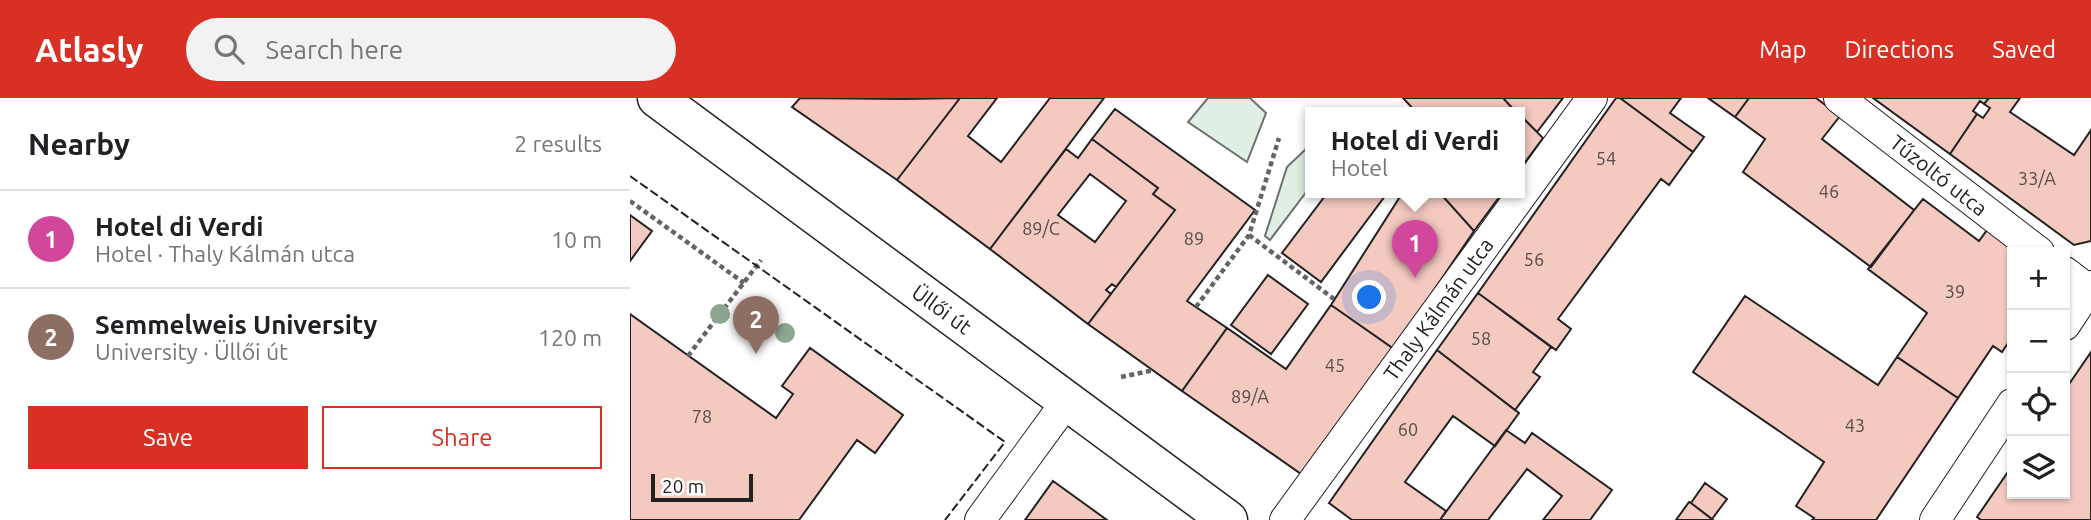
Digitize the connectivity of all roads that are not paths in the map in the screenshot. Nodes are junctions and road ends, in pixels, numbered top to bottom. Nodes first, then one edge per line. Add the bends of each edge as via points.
1 (657, 98) edge
2 (1592, 98) edge
3 (1839, 98) edge
4 (1525, 190) edge
5 (1519, 198) edge
6 (2033, 247) edge
7 (2070, 275) edge
8 (2090, 289) edge
9 (2070, 318) edge
10 (1067, 401) junction
11 (2007, 412) edge
12 (980, 520) edge
13 (1228, 520) edge
14 (1285, 520) edge
15 (1935, 520) edge

1 - 10 main road, Üllői út
2 - 4 street, Thaly Kálmán utca
3 - 6 street, Tűzoltó utca
5 - 14 street, Thaly Kálmán utca
7 - 8 street
8 - 9 street
10 - 12 street
10 - 13 main road, Üllői út
11 - 15 street

